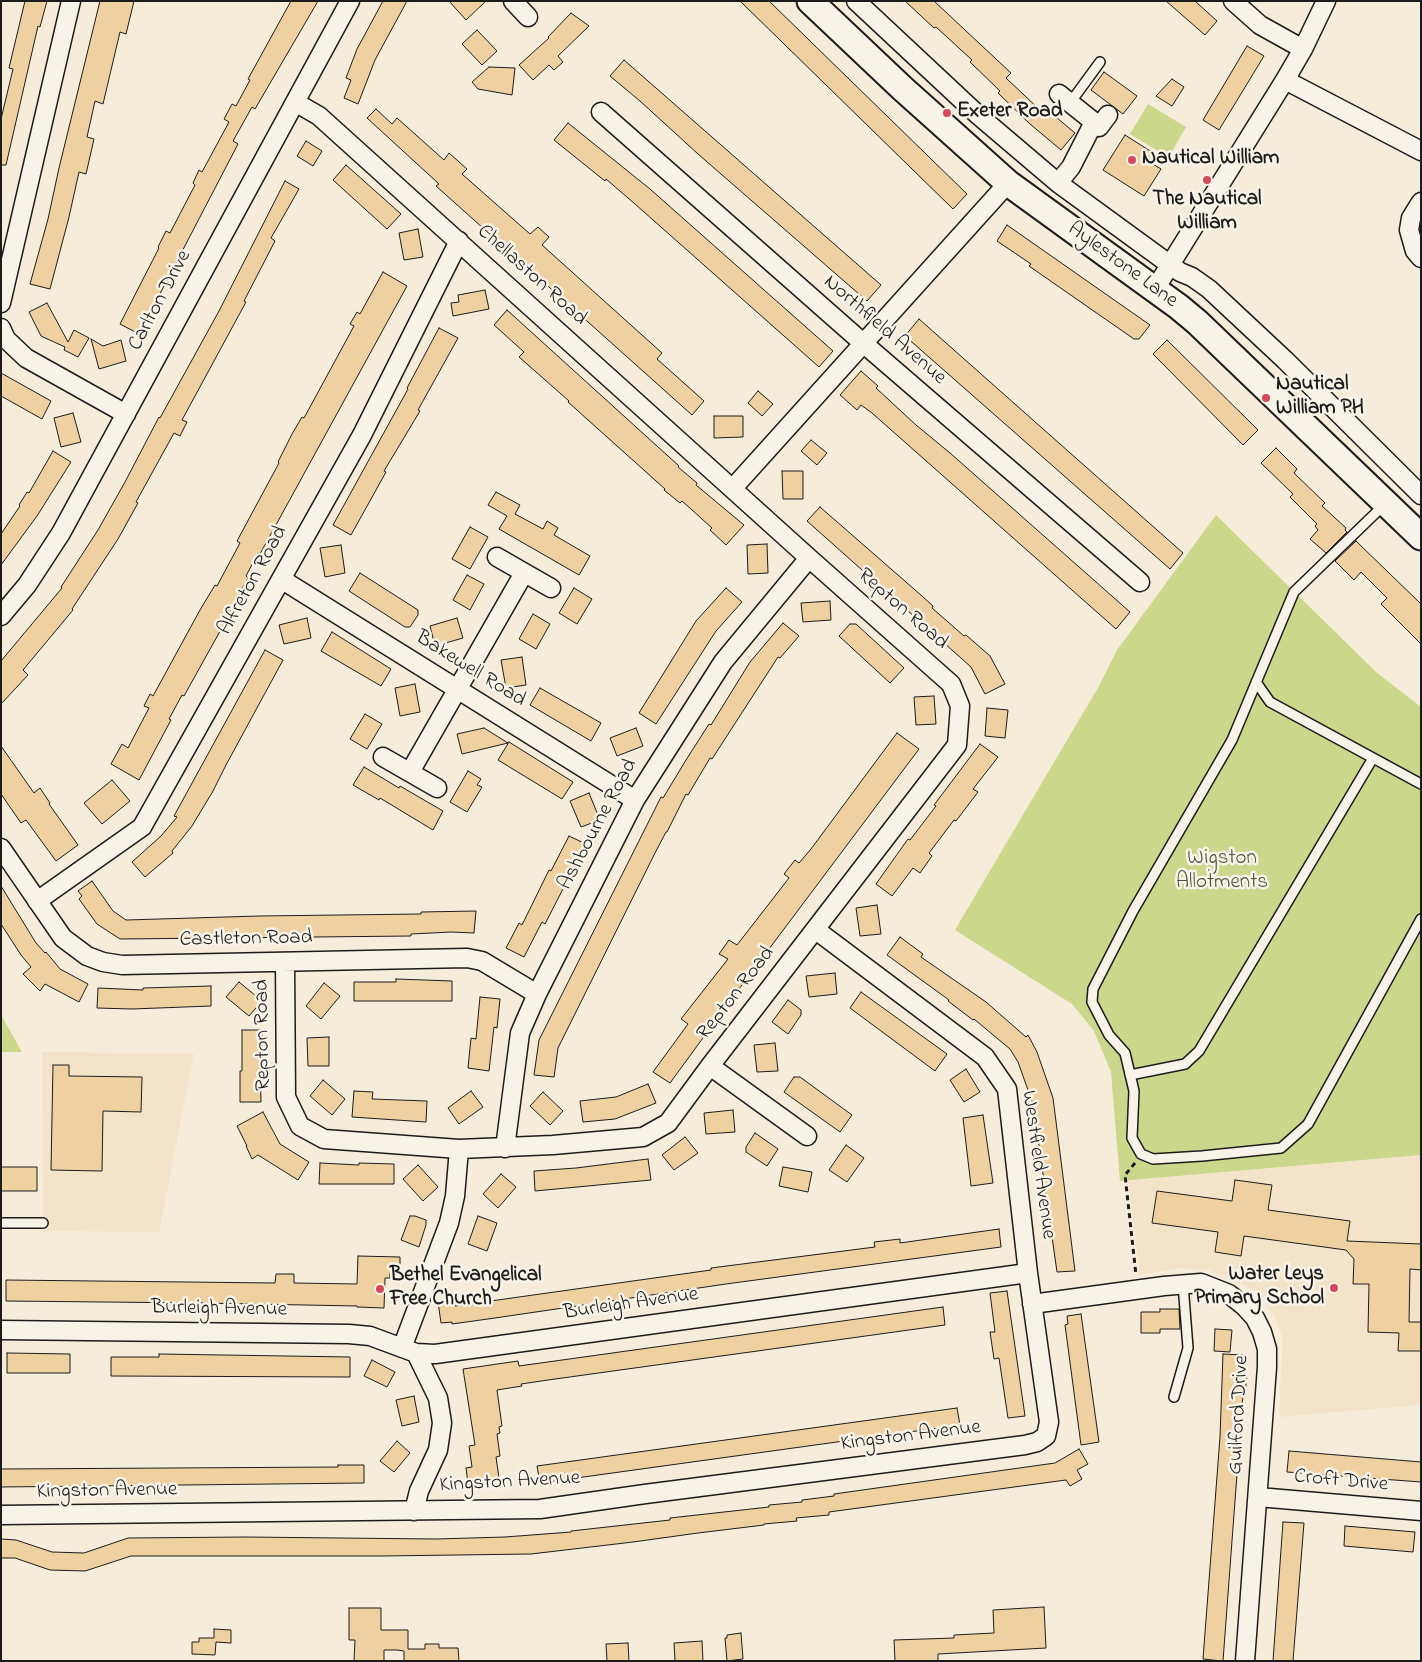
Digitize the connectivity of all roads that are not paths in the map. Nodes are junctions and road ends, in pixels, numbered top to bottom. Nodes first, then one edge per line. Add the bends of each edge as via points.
1 (71, 1) edge
2 (350, 1) edge
3 (513, 1) edge
4 (856, 1) edge
5 (1233, 1) edge
6 (1326, 1) edge
7 (814, 3) edge
8 (528, 17) dead end
9 (1303, 49) junction
10 (1100, 62) dead end
11 (1285, 80) junction
12 (1064, 99) joint
13 (295, 102) junction
14 (601, 112) dead end
15 (1421, 150) edge
16 (1008, 183) junction
17 (1058, 183) junction
18 (1421, 202) edge
19 (459, 241) junction
20 (1421, 258) edge
21 (1171, 264) junction
22 (1155, 290) junction
23 (1, 303) edge
24 (1, 328) edge
25 (863, 343) junction
26 (126, 414) junction
27 (733, 488) junction
28 (1421, 495) edge
29 (1386, 503) junction
30 (1421, 537) edge
31 (497, 557) dead end
32 (809, 558) junction
33 (524, 573) junction
34 (281, 579) junction
35 (1140, 582) dead end
36 (551, 588) dead end
37 (1, 616) edge
38 (1256, 682) junction
39 (457, 689) junction
40 (382, 757) dead end
41 (1373, 758) junction
42 (410, 772) junction
43 (1421, 784) edge
44 (437, 788) dead end
45 (635, 800) junction
46 (1, 848) edge
47 (37, 901) junction
48 (1421, 919) edge
49 (816, 930) junction
50 (285, 962) junction
51 (537, 994) junction
52 (710, 1066) junction
53 (1130, 1075) junction
54 (806, 1136) dead end
55 (459, 1148) junction
56 (505, 1148) junction
57 (1, 1223) edge
58 (43, 1223) dead end
59 (1028, 1273) junction
60 (1183, 1284) junction
61 (1032, 1304) junction
62 (1, 1330) edge
63 (409, 1351) junction
64 (1174, 1397) dead end
65 (1046, 1436) joint
66 (1258, 1498) junction
67 (414, 1511) junction
68 (1421, 1511) edge
69 (1, 1515) edge
70 (1246, 1661) edge

1 - 23 street
2 - 13 street, Carlton Drive
3 - 8 street
4 - 17 street, Aylestone Lane via 978,115
5 - 9 street via 1260,25
6 - 9 street
7 - 16 main road, Aylestone Lane
9 - 11 street
10 - 12 lane
11 - 15 street
11 - 21 street
12 - 17 street via 1101,119
13 - 19 street, Chellaston Road via 319,116
13 - 26 street, Carlton Drive
14 - 25 street, Northfield Avenue
16 - 22 main road, Aylestone Lane
16 - 25 street
17 - 21 street, Aylestone Lane
18 - 20 street via 1411,218 1409,230 1415,251
19 - 27 street, Chellaston Road
19 - 34 street, Alfreton Road via 362,435
21 - 22 street
21 - 28 street, Aylestone Lane via 1208,289 1285,360
22 - 29 main road, Aylestone Lane via 1197,322
24 - 26 street via 6,339 26,358
25 - 27 street
25 - 35 street, Northfield Avenue
26 - 37 street, Carlton Drive via 61,533 27,585
27 - 32 street, Repton Road
29 - 30 main road, Aylestone Lane
29 - 38 lane via 1294,592
31 - 33 street
32 - 45 street, Ashbourne Road via 723,662
32 - 49 street, Repton Road via 952,684 960,706 957,744
33 - 36 street
33 - 39 street
34 - 39 street, Bakewell Road
34 - 47 street, Alfreton Road via 142,827
38 - 41 lane via 1270,702
38 - 53 lane via 1232,740 1133,911 1093,989 1092,1002 1109,1034 1125,1053
39 - 42 street
39 - 45 street, Bakewell Road
40 - 42 street
41 - 43 lane
41 - 53 lane via 1199,1051 1185,1064
42 - 44 street
45 - 51 street, Ashbourne Road
46 - 47 street, Castleton Road
47 - 50 street, Castleton Road via 63,938 87,956 103,962 122,965
48 - 53 lane via 1308,1124 1281,1148 1153,1159 1141,1154 1132,1138 1134,1091
49 - 52 street, Repton Road
49 - 59 street, Westfield Avenue via 985,1057 1007,1089
50 - 51 street, Castleton Road via 467,958 482,961
50 - 55 street, Repton Road via 286,1097 300,1126 324,1139
51 - 56 street, Ashbourne Road via 520,1033
52 - 54 street
52 - 56 street, Repton Road via 668,1123 644,1137
55 - 56 street, Repton Road
55 - 63 street via 449,1223
57 - 58 lane
59 - 61 street, Westfield Avenue
59 - 63 street, Burleigh Avenue via 468,1351 435,1354
60 - 61 street, Guilford Drive
60 - 64 lane via 1188,1348
60 - 66 street, Guilford Drive via 1201,1283 1229,1294 1255,1318 1262,1332 1267,1367
61 - 65 street, Westfield Avenue via 1049,1422
62 - 63 street, Burleigh Avenue via 350,1334 370,1336
63 - 67 street via 418,1360 438,1398 442,1424 438,1450 419,1491
65 - 67 street, Kingston Avenue via 1025,1445 540,1509
66 - 68 street, Croft Drive
66 - 70 street, Guilford Drive
67 - 69 street, Kingston Avenue

